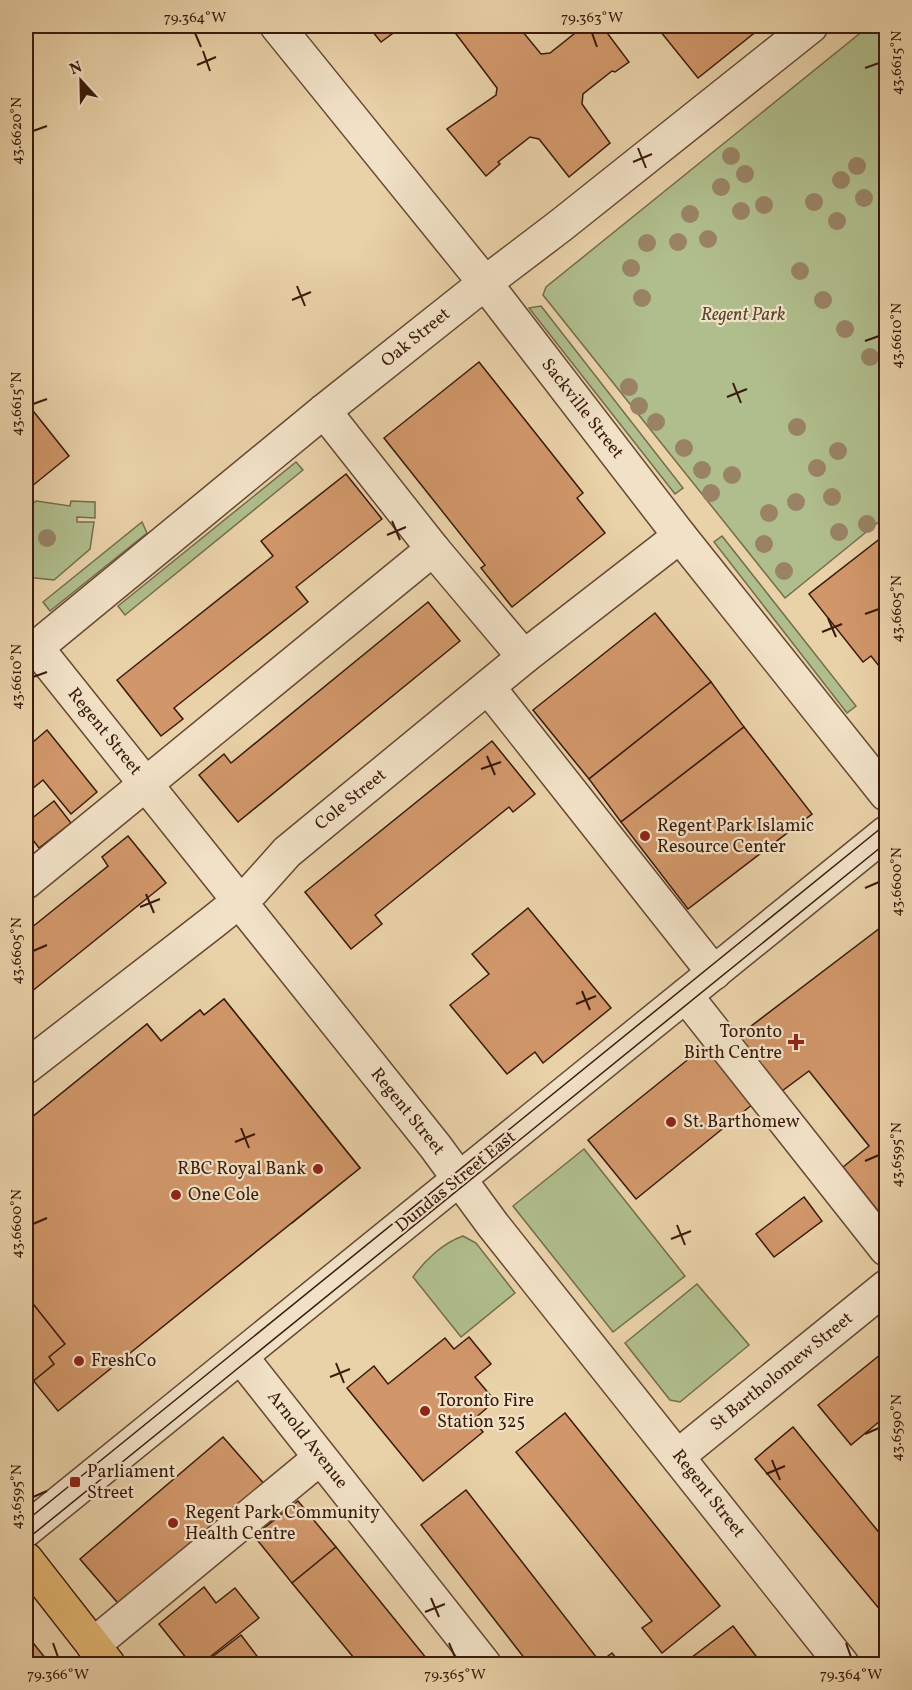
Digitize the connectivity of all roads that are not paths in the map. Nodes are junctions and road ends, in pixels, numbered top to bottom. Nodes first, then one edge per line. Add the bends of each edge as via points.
1 (277, 26) edge
2 (811, 26) edge
3 (485, 283) junction
4 (324, 411) junction
5 (680, 536) junction
6 (433, 549) junction
7 (31, 651) edge
8 (524, 657) junction
9 (488, 687) junction
10 (146, 785) junction
11 (886, 794) edge
12 (886, 833) edge
13 (26, 882) edge
14 (238, 902) junction
15 (714, 973) junction
16 (686, 996) junction
17 (26, 1067) edge
18 (460, 1179) junction
19 (886, 1249) edge
20 (886, 1287) edge
21 (241, 1357) junction
22 (678, 1456) junction
23 (320, 1458) junction
24 (26, 1530) edge
25 (26, 1559) edge
26 (101, 1655) edge
27 (484, 1665) edge
28 (842, 1665) edge

1 - 3 street, Sackville Street
2 - 3 street, Oak Street
3 - 4 street, Oak Street
3 - 5 street, Sackville Street
4 - 6 street
4 - 7 street, Oak Street
5 - 8 street, Cole Street
5 - 11 street, Sackville Street
6 - 8 street
6 - 10 street
7 - 10 street, Regent Street
8 - 9 street, Cole Street
9 - 14 street, Cole Street via 287,852
9 - 15 street
10 - 13 street
10 - 14 street, Regent Street
12 - 15 street, Dundas Street East
14 - 17 street, Cole Street
14 - 18 street, Regent Street
15 - 16 street, Dundas Street East
16 - 18 street, Dundas Street East
16 - 19 street
18 - 21 street, Dundas Street East
18 - 22 street, Regent Street
20 - 22 street, St Bartholomew Street
21 - 23 street, Arnold Avenue
21 - 24 street, Dundas Street East
22 - 28 street, Regent Street
23 - 26 street
23 - 27 street, Arnold Avenue
25 - 26 main road

